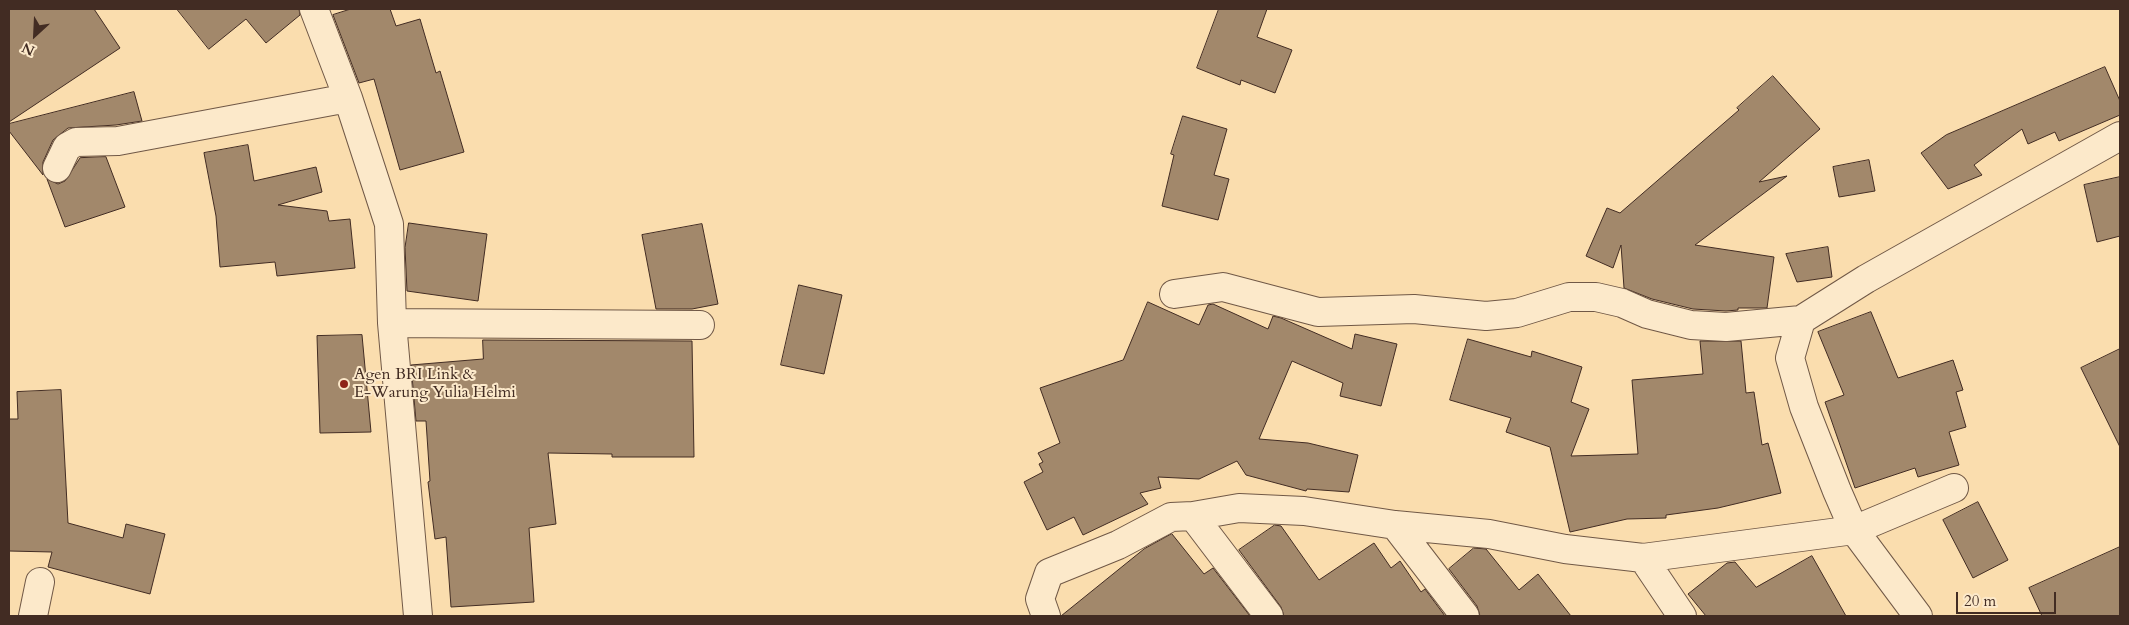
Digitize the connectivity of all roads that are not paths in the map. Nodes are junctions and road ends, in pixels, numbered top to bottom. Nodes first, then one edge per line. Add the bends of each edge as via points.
1 (314, 9) edge
2 (348, 98) junction
3 (2120, 136) edge
4 (57, 168) dead end
5 (1174, 294) dead end
6 (1801, 320) junction
7 (392, 323) junction
8 (700, 324) dead end
9 (1954, 488) dead end
10 (1193, 516) junction
11 (1395, 525) junction
12 (1854, 530) junction
13 (1643, 558) junction
14 (40, 582) dead end
15 (33, 616) edge
16 (418, 616) edge
17 (1046, 616) edge
18 (1269, 616) edge
19 (1465, 616) edge
20 (1682, 616) edge
21 (1918, 616) edge

1 - 2 street
2 - 4 street via 118,141 76,142 67,147
2 - 7 street via 389,224
3 - 6 street via 1866,279
5 - 6 street via 1223,286 1318,312 1414,309 1486,316 1517,312 1568,297 1596,297 1622,302 1647,314 1691,325 1734,327
6 - 12 street via 1790,358 1804,407
7 - 8 street
7 - 16 street
9 - 12 street
10 - 11 street via 1239,508 1304,511
10 - 17 street via 1171,517 1118,545 1049,573 1040,600
10 - 18 street
11 - 13 street via 1489,534 1565,549
11 - 19 street
12 - 13 street
12 - 21 street
13 - 20 street
14 - 15 street

